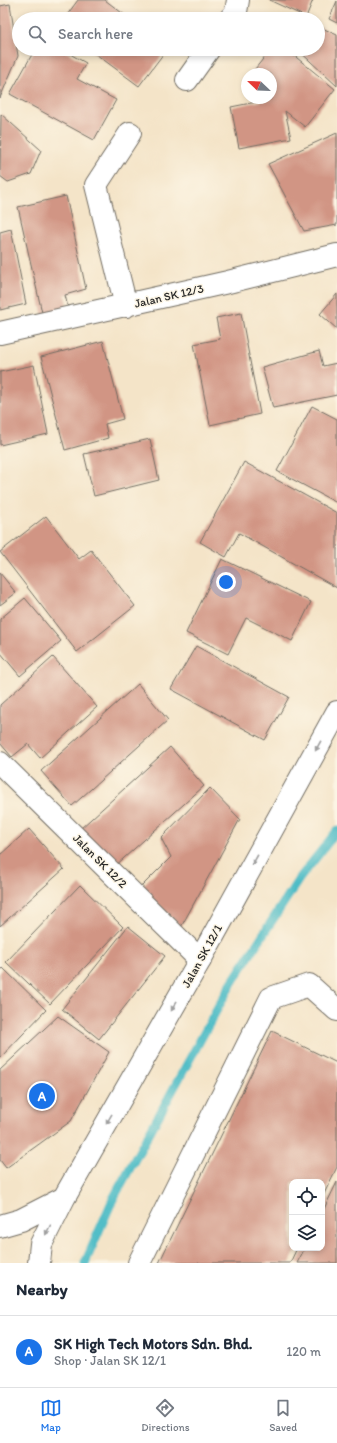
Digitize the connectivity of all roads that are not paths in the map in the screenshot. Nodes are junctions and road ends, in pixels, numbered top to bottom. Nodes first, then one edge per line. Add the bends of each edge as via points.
1 (238, 0) edge
2 (236, 12) edge
3 (204, 56) edge
4 (187, 80) dead end
5 (130, 133) dead end
6 (337, 255) edge
7 (126, 306) junction
8 (0, 333) edge
9 (337, 712) edge
10 (0, 763) edge
11 (200, 960) junction
12 (337, 1010) edge
13 (64, 1198) junction
14 (0, 1226) edge
15 (39, 1263) edge
16 (139, 1263) edge

1 - 2 main road
3 - 4 main road
5 - 7 main road via 96,185
6 - 7 main road, Jalan SK 12/3
7 - 8 main road, Jalan SK 12/3
9 -> 11 main road, Jalan SK 12/1
10 - 11 main road, Jalan SK 12/2
11 -> 13 main road, Jalan SK 12/1
12 - 16 main road via 309,985 271,998
13 - 14 main road via 21,1220
13 -> 15 main road, Jalan SK 12/1 via 41,1244

